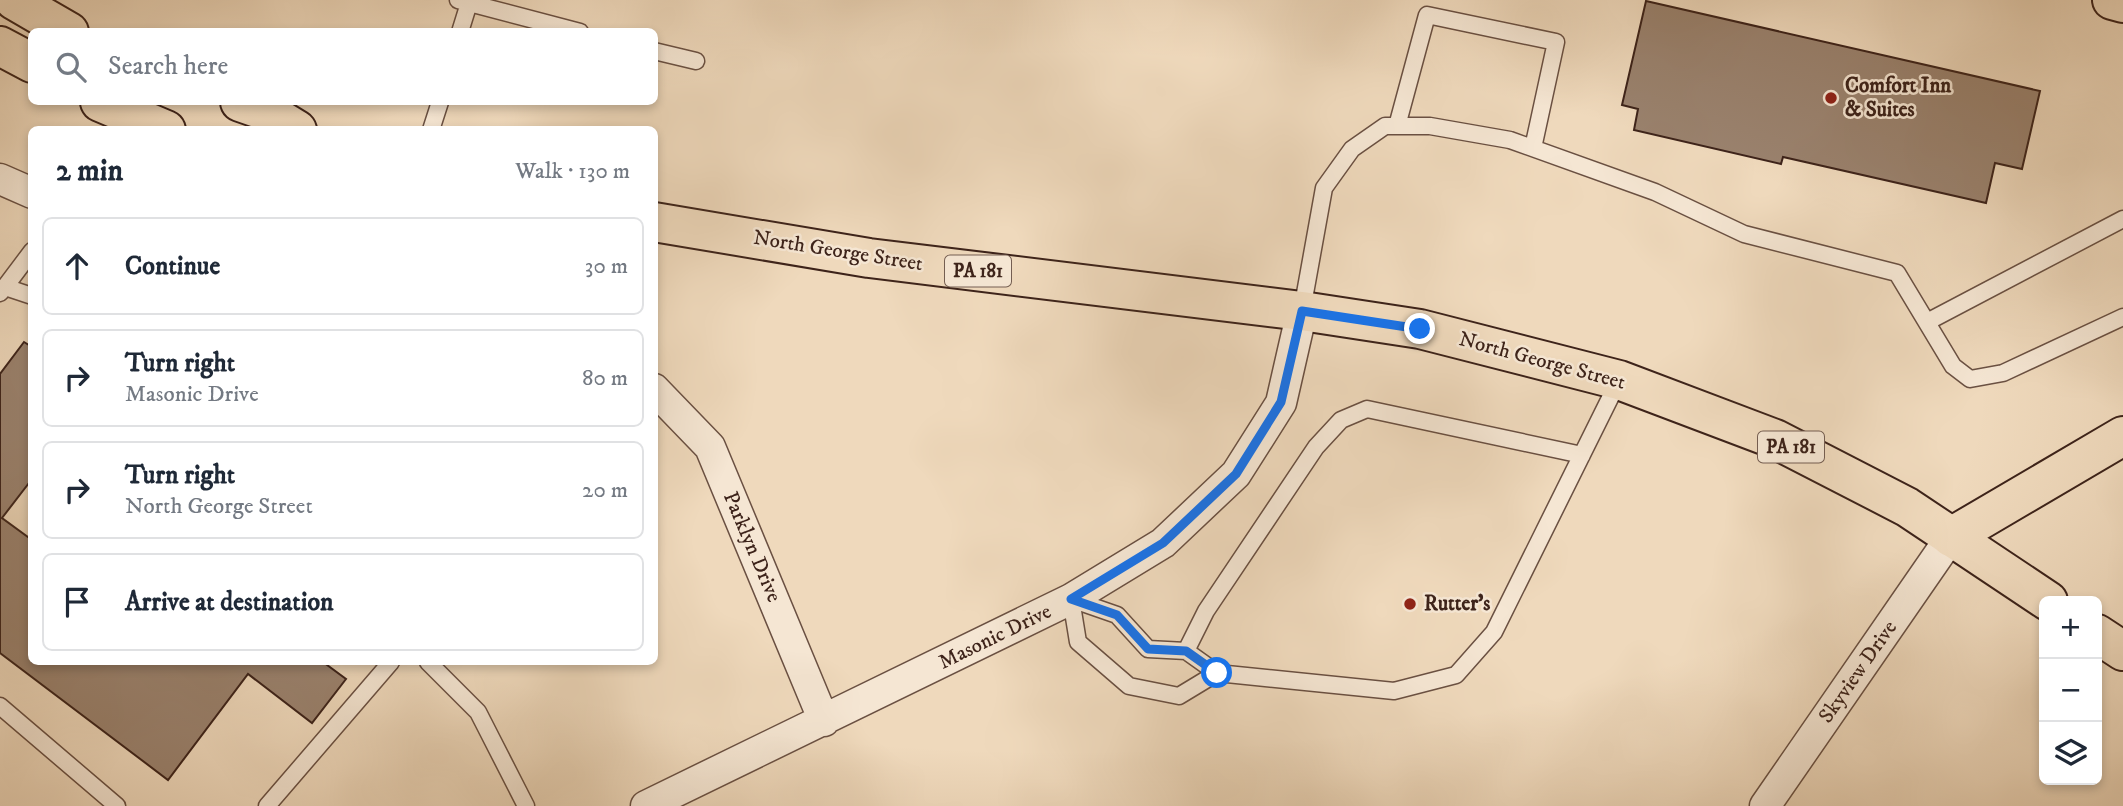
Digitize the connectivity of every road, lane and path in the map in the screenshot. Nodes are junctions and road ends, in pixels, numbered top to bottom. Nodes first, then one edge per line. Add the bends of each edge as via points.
1 (14, 0) edge
2 (2112, 0) edge
3 (464, 1) edge
4 (2123, 3) edge
5 (62, 28) edge
6 (461, 28) edge
7 (565, 28) edge
8 (0, 46) edge
9 (658, 52) edge
10 (28, 61) edge
11 (696, 61) dead end
12 (107, 105) edge
13 (249, 105) edge
14 (439, 105) edge
15 (157, 126) edge
16 (290, 126) edge
17 (432, 126) edge
18 (1397, 126) junction
19 (1533, 148) junction
20 (0, 179) edge
21 (28, 191) edge
22 (2123, 219) edge
23 (658, 223) edge
24 (28, 256) edge
25 (2, 290) edge
26 (28, 295) edge
27 (1302, 311) junction
28 (2123, 317) edge
29 (1927, 322) junction
30 (1619, 380) junction
31 (658, 393) edge
32 (2123, 436) edge
33 (1582, 455) junction
34 (1951, 537) junction
35 (2040, 596) edge
36 (1071, 599) junction
37 (2102, 637) edge
38 (1186, 651) junction
39 (2123, 651) edge
40 (388, 665) edge
41 (431, 665) edge
42 (1217, 673) junction
43 (0, 706) edge
44 (824, 721) junction
45 (117, 806) edge
46 (267, 806) edge
47 (526, 806) edge
48 (646, 806) edge
49 (1765, 806) edge

1 - 5 main road
2 - 4 main road
3 - 6 lane
3 - 7 lane
8 - 10 main road
9 - 11 lane
12 - 15 main road
13 - 16 main road
14 - 17 lane
18 - 19 lane via 1430,126
18 - 19 lane via 1427,15 1556,42
18 - 27 lane via 1385,127 1352,149 1324,188
19 - 29 lane via 1655,192 1744,234 1897,273
20 - 21 street
22 - 29 lane
23 - 27 main road, North George Street / PA 181 via 869,258
24 - 25 lane
25 - 26 lane
27 - 30 main road, North George Street / PA 181 via 1420,329
27 - 36 street, Masonic Drive via 1281,402 1236,474 1163,543
28 - 29 lane via 2003,373 1970,379 1953,366
30 - 33 lane
30 - 34 main road, North George Street / PA 181 via 1776,439 1907,507
31 - 44 street, Parklyn Drive via 709,447
32 - 34 main road
33 - 38 lane via 1367,409 1341,420 1316,447 1206,611
33 - 42 lane via 1494,632 1456,675 1394,691
34 - 35 main road, North George Street / PA 181
34 - 49 street, Skyview Drive
36 - 38 lane via 1117,615 1148,649
36 - 42 lane via 1078,642 1129,686 1179,696
36 - 44 street, Masonic Drive
37 - 39 main road
38 - 42 lane
40 - 46 lane
41 - 47 lane via 478,712
43 - 45 lane
44 - 48 street, Masonic Drive

